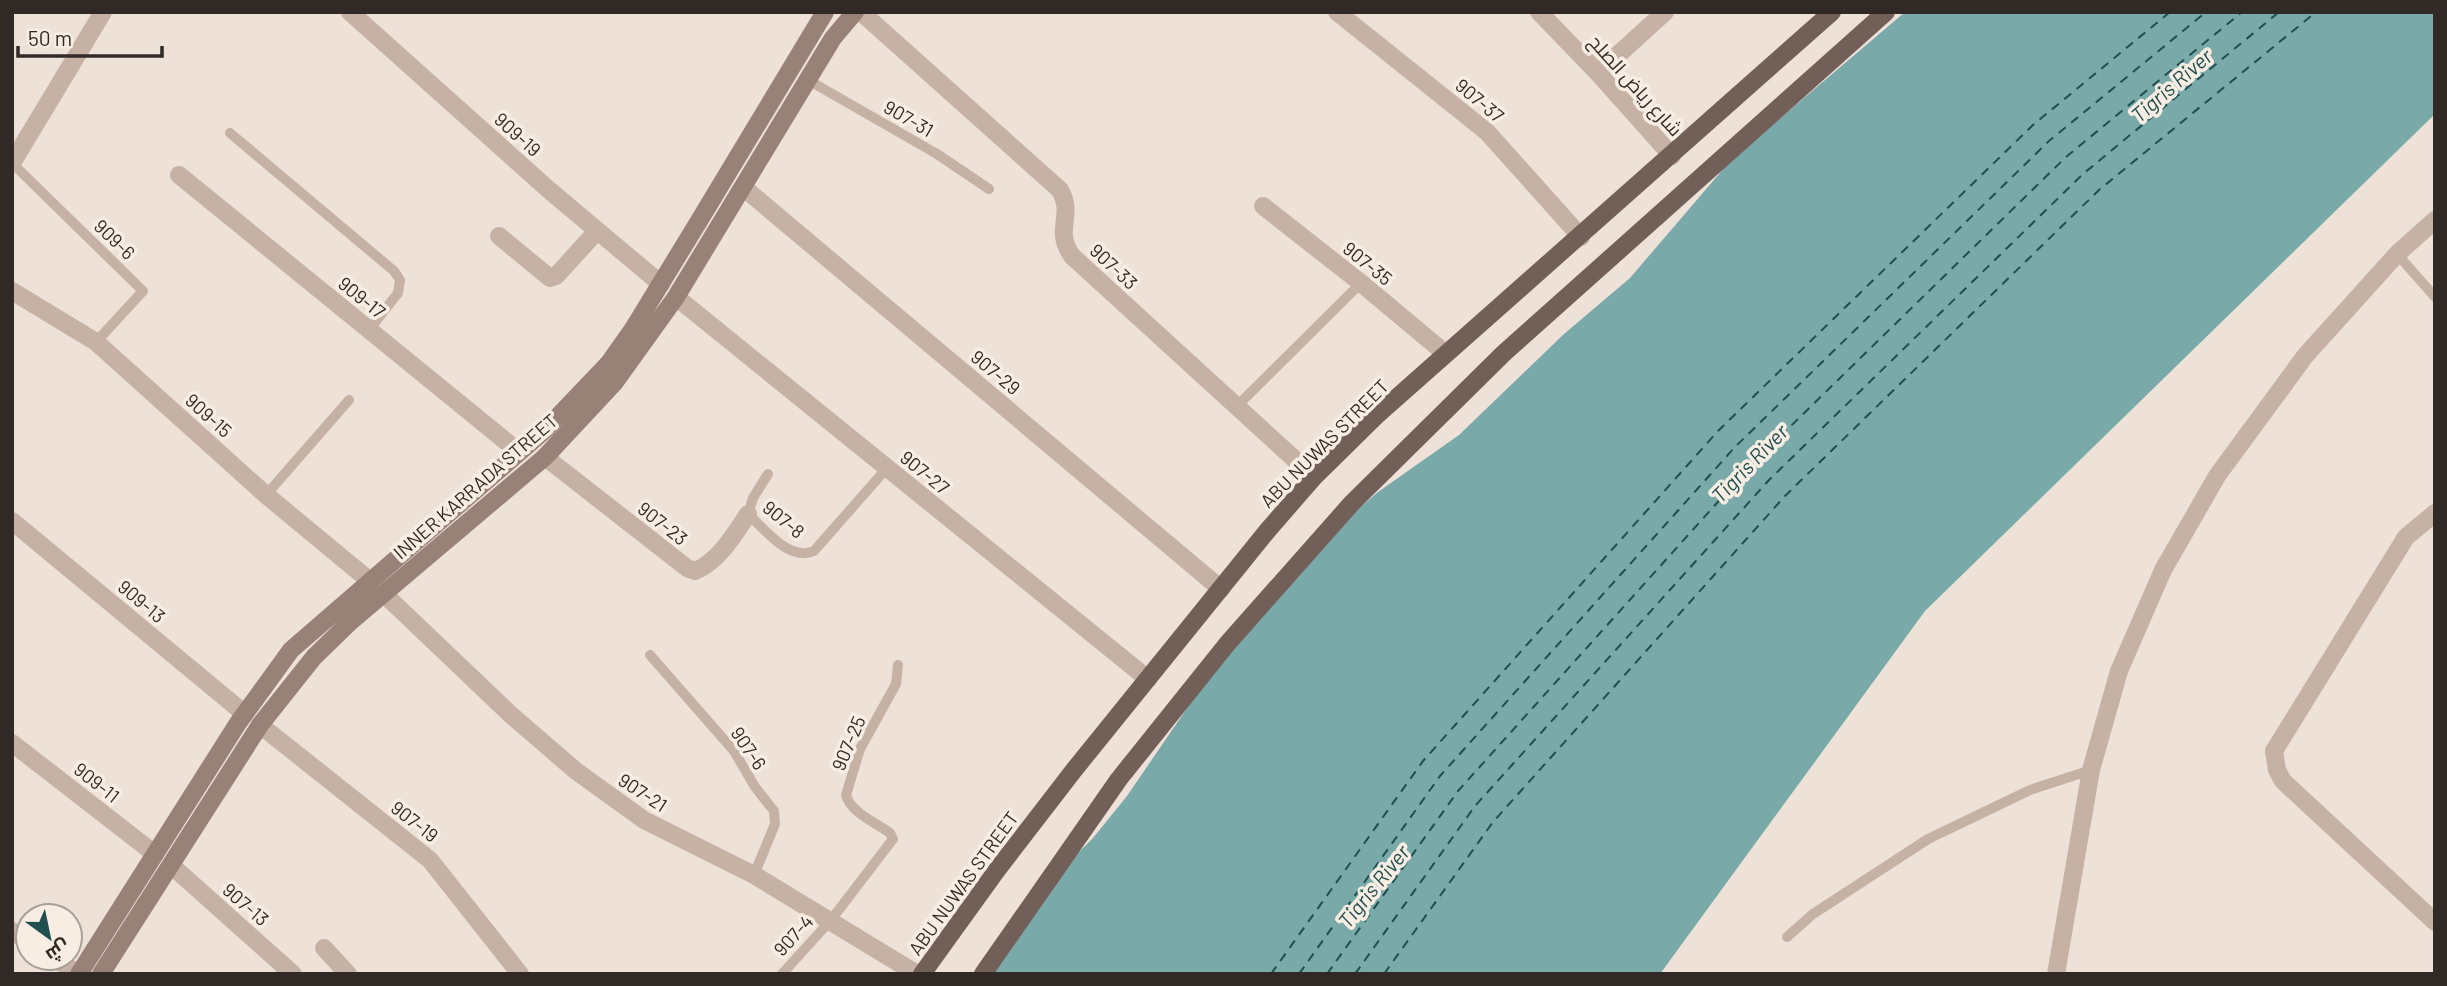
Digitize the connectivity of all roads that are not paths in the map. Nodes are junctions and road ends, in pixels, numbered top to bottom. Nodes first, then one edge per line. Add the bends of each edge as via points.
1 (103, 12) edge
2 (350, 12) edge
3 (825, 12) edge
4 (855, 12) edge
5 (861, 12) edge
6 (1337, 12) edge
7 (1539, 12) edge
8 (1665, 12) edge
9 (1832, 12) edge
10 (1886, 12) edge
11 (1598, 73) junction
12 (808, 80) junction
13 (230, 133) dead end
14 (1672, 156) junction
15 (12, 163) edge
16 (179, 175) dead end
17 (744, 188) junction
18 (989, 189) dead end
19 (1263, 206) dead end
20 (2435, 220) edge
21 (597, 230) junction
22 (499, 236) dead end
23 (1581, 237) junction
24 (2397, 254) junction
25 (1361, 283) junction
26 (661, 284) junction
27 (12, 291) edge
28 (676, 297) junction
29 (2435, 297) edge
30 (369, 330) junction
31 (96, 342) junction
32 (1446, 354) junction
33 (349, 400) dead end
34 (1237, 407) junction
35 (519, 452) junction
36 (545, 457) junction
37 (887, 468) junction
38 (768, 474) dead end
39 (1314, 477) junction
40 (266, 495) junction
41 (2435, 513) edge
42 (748, 514) junction
43 (12, 521) edge
44 (370, 581) junction
45 (1221, 589) junction
46 (384, 594) junction
47 (650, 656) dead end
48 (898, 665) dead end
49 (1148, 679) junction
50 (245, 714) junction
51 (260, 725) junction
52 (12, 743) edge
53 (2091, 770) junction
54 (155, 854) junction
55 (172, 866) junction
56 (754, 875) junction
57 (831, 920) junction
58 (2435, 922) edge
59 (1787, 937) dead end
60 (324, 948) dead end
61 (78, 974) edge
62 (102, 974) edge
63 (293, 974) edge
64 (348, 974) edge
65 (520, 974) edge
66 (782, 974) edge
67 (920, 974) edge
68 (983, 974) edge
69 (2056, 974) edge

1 - 15 street
2 - 21 street, 909-19
3 - 26 main road, INNER KARRADA STREET
4 - 12 main road, INNER KARRADA STREET
5 - 34 street, 907-33 via 1060,190 1066,207 1063,240 1072,256
6 - 23 street, 907-37 via 1487,132
7 - 11 street, شارع رياض الصلح
8 - 11 street
9 - 14 main road, ABU NUWAS STREET
10 - 68 main road via 1504,354 1351,504 1227,644 1119,779
11 - 14 street, شارع رياض الصلح
12 - 17 main road, INNER KARRADA STREET
12 - 18 lane, 907-31
13 - 30 lane via 394,271 400,280 398,293
14 - 23 main road, ABU NUWAS STREET
15 - 31 lane, 909-6 via 143,292
16 - 30 street, 909-17
17 - 28 main road, INNER KARRADA STREET
17 - 45 street, 907-29
19 - 25 street, 907-35
20 - 24 street
21 - 22 street via 550,278
21 - 26 street, 909-19
23 - 32 main road, ABU NUWAS STREET
24 - 29 lane
24 - 53 street via 2305,356 2217,476 2163,570 2119,671
25 - 32 street, 907-35
25 - 34 lane
26 - 35 main road, INNER KARRADA STREET via 609,363
27 - 31 street, 909-15
28 - 36 main road, INNER KARRADA STREET via 615,382
28 - 37 street, 907-27
30 - 35 street, 909-17
31 - 40 street, 909-15
32 - 39 main road, ABU NUWAS STREET
33 - 40 lane
34 - 39 street, 907-33
35 - 44 main road, INNER KARRADA STREET
36 - 42 street, 907-23 via 695,571 705,568
36 - 46 main road, INNER KARRADA STREET
37 - 42 lane, 907-8 via 814,551 805,555 791,552
37 - 49 street, 907-27
38 - 42 lane, 907-8
39 - 45 main road, ABU NUWAS STREET
40 - 44 street, 909-15
41 - 58 street via 2406,537 2274,751 2283,781
43 - 50 street, 909-13
44 - 50 main road, INNER KARRADA STREET via 291,650
45 - 49 main road, ABU NUWAS STREET
46 - 51 main road, INNER KARRADA STREET via 314,657
46 - 56 street, 907-21 via 576,771 644,820
47 - 56 lane, 907-6 via 734,751 774,811 775,824
48 - 57 lane, 907-25 via 896,684 860,749 846,795 855,809 893,839
49 - 67 main road, ABU NUWAS STREET
50 - 54 main road, INNER KARRADA STREET
51 - 55 main road, INNER KARRADA STREET
51 - 65 street, 907-19 via 430,860
52 - 54 street, 909-11
53 - 59 lane via 2030,790 1928,839 1813,914
53 - 69 street
54 - 61 main road, INNER KARRADA STREET
55 - 62 main road, INNER KARRADA STREET
55 - 63 street, 907-13
56 - 57 street, 907-21
57 - 66 lane, 907-4
57 - 67 street, 907-21
60 - 64 street

